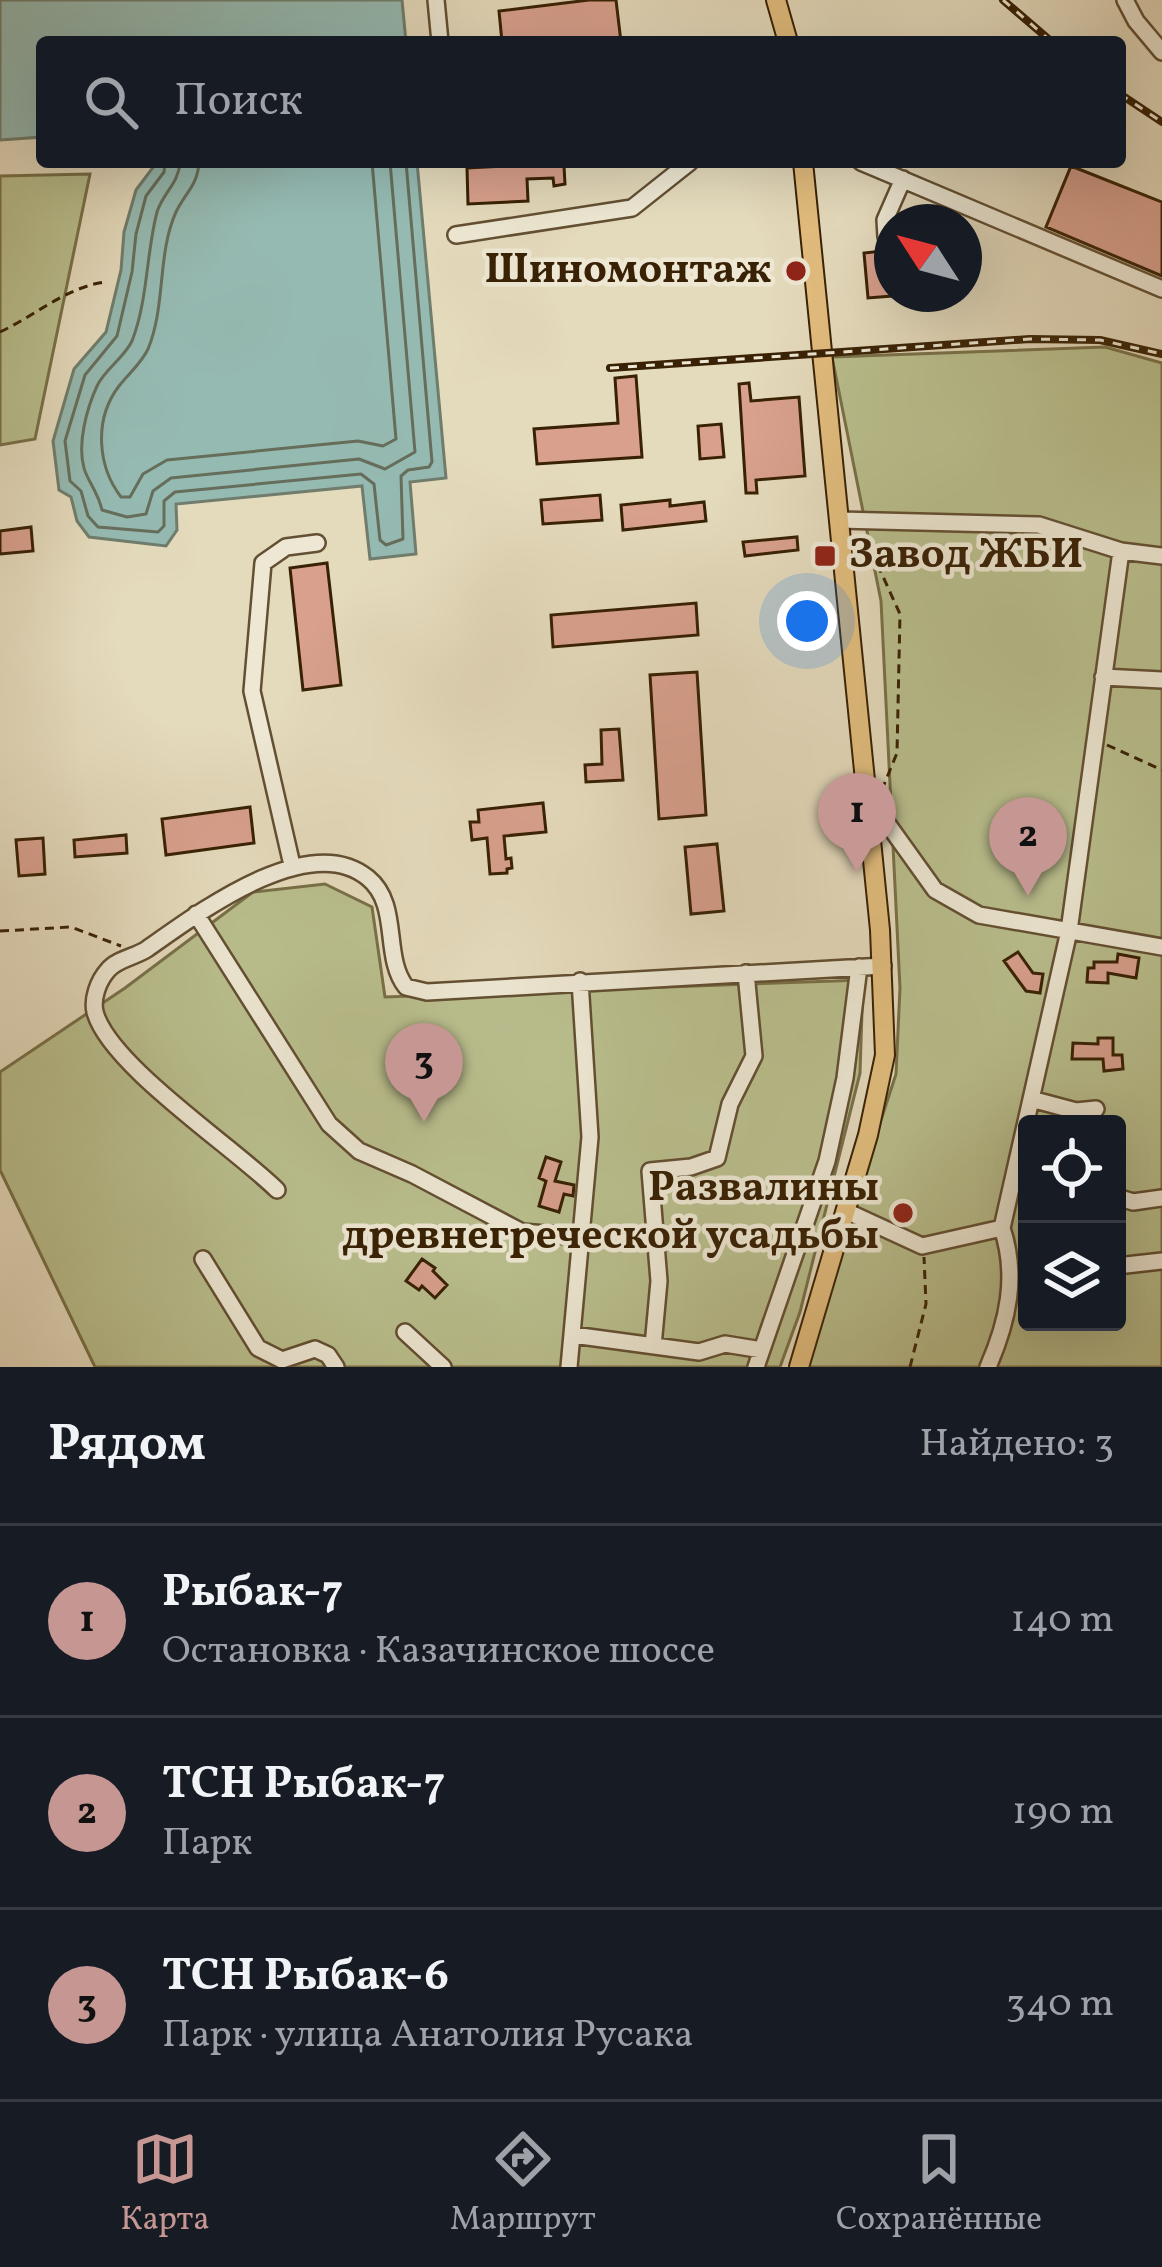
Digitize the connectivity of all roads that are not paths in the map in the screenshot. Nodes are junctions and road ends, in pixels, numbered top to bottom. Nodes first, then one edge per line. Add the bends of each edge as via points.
1 (436, 0) edge
2 (776, 0) edge
3 (1125, 0) edge
4 (439, 36) edge
5 (786, 36) edge
6 (1162, 52) edge
7 (682, 168) edge
8 (804, 168) edge
9 (876, 168) edge
10 (903, 179) junction
11 (893, 204) edge
12 (456, 236) dead end
13 (1162, 290) edge
14 (847, 520) junction
15 (316, 543) dead end
16 (1121, 551) junction
17 (1162, 556) edge
18 (1103, 676) junction
19 (1162, 680) edge
20 (871, 800) junction
21 (292, 866) junction
22 (196, 914) junction
23 (1069, 931) junction
24 (1162, 947) edge
25 (883, 966) junction
26 (860, 967) junction
27 (746, 973) junction
28 (580, 981) junction
29 (1031, 1099) junction
30 (1096, 1108) dead end
31 (277, 1190) dead end
32 (1162, 1198) edge
33 (1126, 1200) edge
34 (846, 1211) junction
35 (1002, 1228) junction
36 (582, 1237) junction
37 (1018, 1258) edge
38 (203, 1259) dead end
39 (1162, 1261) edge
40 (1126, 1265) edge
41 (1018, 1270) edge
42 (405, 1332) dead end
43 (573, 1335) junction
44 (653, 1346) junction
45 (762, 1350) junction
46 (336, 1367) edge
47 (443, 1367) edge
48 (568, 1367) edge
49 (756, 1367) edge
50 (799, 1367) edge
51 (988, 1367) edge

1 - 4 street
2 - 5 main road
3 - 6 street
7 - 12 street via 632,208
8 - 14 main road
9 - 10 street
10 - 11 street
10 - 13 street
14 - 16 street via 1039,525
14 - 20 main road
15 - 21 street via 286,547 263,563 252,691
16 - 17 street
16 - 18 street
18 - 19 street
18 - 23 street
20 - 23 street via 935,890 979,915
20 - 25 main road
21 - 22 street
21 - 28 street via 325,862 368,877 385,901 394,973 406,987
22 - 31 street via 111,966 94,1007 125,1058
22 - 36 street via 328,1124 359,1151 522,1232
23 - 24 street
23 - 29 street
25 - 26 street
25 - 34 main road via 885,1054
26 - 27 street
26 - 45 street via 827,1161
27 - 28 street
27 - 44 street via 754,1056 716,1158 650,1171 659,1282
28 - 36 street via 590,1137
29 - 30 street
29 - 35 street
32 - 33 street
34 - 35 street via 922,1246
34 - 50 main road
35 - 37 street
36 - 43 street
38 - 46 street via 258,1348 282,1360 314,1348
39 - 40 street
41 - 51 street
42 - 47 street
43 - 44 street
43 - 48 street
44 - 45 street
45 - 49 street

